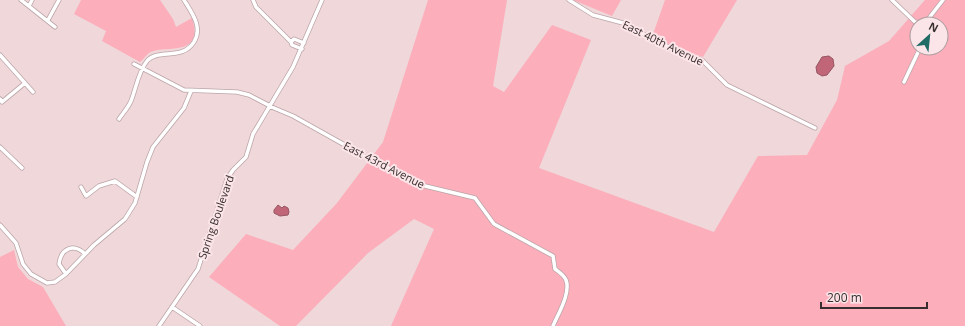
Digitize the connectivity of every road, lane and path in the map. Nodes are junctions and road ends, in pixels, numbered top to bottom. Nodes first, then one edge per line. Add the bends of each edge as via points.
1 (21, 0) edge
2 (32, 0) edge
3 (59, 0) edge
4 (184, 0) edge
5 (253, 0) edge
6 (322, 0) edge
7 (569, 0) edge
8 (892, 0) edge
9 (944, 0) edge
10 (29, 6) junction
11 (909, 16) edge
12 (931, 16) edge
13 (48, 20) junction
14 (55, 27) dead end
15 (291, 42) junction
16 (304, 43) junction
17 (302, 49) junction
18 (0, 55) edge
19 (916, 56) edge
20 (134, 64) dead end
21 (142, 69) junction
22 (904, 82) dead end
23 (25, 83) junction
24 (131, 84) dead end
25 (136, 86) junction
26 (190, 91) junction
27 (33, 92) dead end
28 (1, 102) edge
29 (269, 106) junction
30 (119, 119) dead end
31 (815, 128) dead end
32 (0, 147) edge
33 (22, 168) dead end
34 (81, 187) dead end
35 (137, 197) junction
36 (0, 225) edge
37 (85, 254) junction
38 (66, 274) junction
39 (172, 307) junction
40 (159, 326) edge
41 (200, 326) edge
42 (554, 326) edge

1 - 10 street
2 - 10 street
3 - 13 street
4 - 21 street via 198,27 198,34 193,43 183,52 152,57
5 - 15 street via 256,7
6 - 16 street, Spring Boulevard
7 - 31 street, East 40th Avenue via 593,15 623,23 666,46 702,60 726,85
8 - 11 street
9 - 12 street
10 - 13 street
13 - 14 street
15 - 16 street via 294,39
15 - 17 street
16 - 17 street, Spring Boulevard
17 - 29 street, Spring Boulevard
18 - 23 street
19 - 22 street
20 - 21 street, East 43rd Avenue
21 - 25 street
21 - 26 street, East 43rd Avenue
23 - 27 street
23 - 28 street
24 - 25 street
25 - 30 street via 130,104
26 - 29 street, East 43rd Avenue via 243,93
26 - 35 street via 184,108 153,147
29 - 39 street, Spring Boulevard via 253,134 246,158 227,179 198,269
29 - 42 street, East 43rd Avenue via 293,116 425,186 475,198 494,224 552,255 555,269 567,283
32 - 33 street
34 - 35 street via 86,196 99,186 115,181
35 - 37 street via 119,226
36 - 38 street via 18,247 26,269 37,279 50,284
37 - 38 street
37 - 38 street via 74,247 65,251 59,264
39 - 40 street, Spring Boulevard
39 - 41 street

